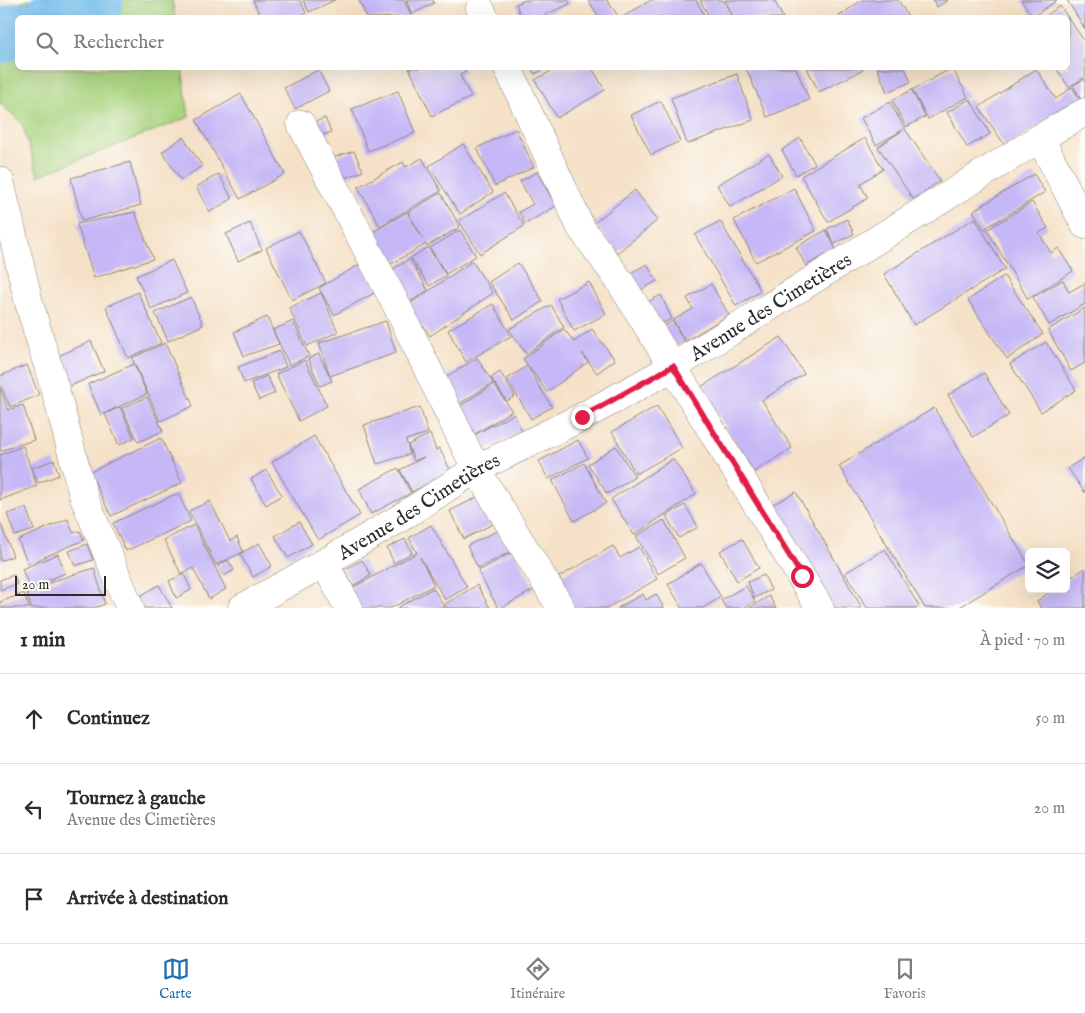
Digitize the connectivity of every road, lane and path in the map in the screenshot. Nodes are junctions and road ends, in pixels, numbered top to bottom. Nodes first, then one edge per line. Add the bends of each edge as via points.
1 (509, 70) edge
2 (1085, 112) edge
3 (301, 124) dead end
4 (1040, 138) junction
5 (0, 181) edge
6 (1085, 225) edge
7 (673, 366) junction
8 (476, 469) junction
9 (324, 563) junction
10 (130, 608) edge
11 (242, 608) edge
12 (349, 608) edge
13 (561, 608) edge
14 (820, 608) edge

1 - 7 street via 582,228
2 - 4 street, Avenue des Cimetières
3 - 8 street via 398,308
4 - 6 street
4 - 7 street, Avenue des Cimetières
5 - 10 street via 29,303 84,495
7 - 8 street, Avenue des Cimetières via 582,417
7 - 14 street
8 - 9 street, Avenue des Cimetières
8 - 13 street
9 - 11 street, Avenue des Cimetières
9 - 12 street

